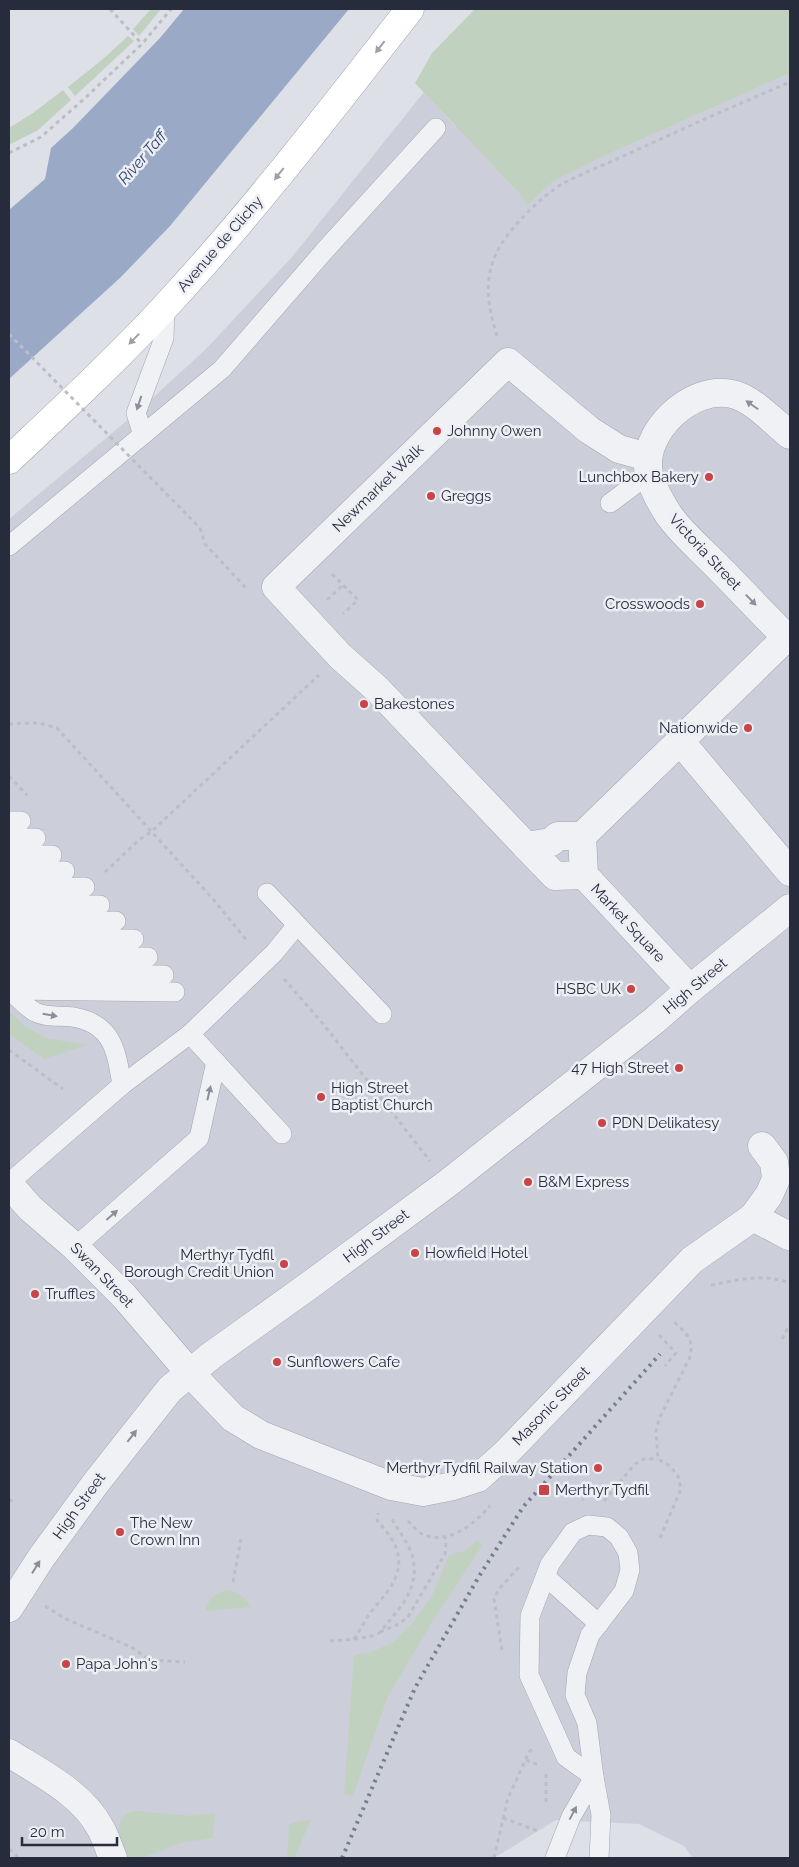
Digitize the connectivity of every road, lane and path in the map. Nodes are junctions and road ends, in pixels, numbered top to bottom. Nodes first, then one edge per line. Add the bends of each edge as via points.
1 (110, 9) edge
2 (171, 9) edge
3 (410, 9) edge
4 (142, 44) junction
5 (790, 82) edge
6 (436, 128) dead end
7 (9, 152) edge
8 (165, 306) junction
9 (9, 334) edge
10 (508, 362) junction
11 (143, 435) junction
12 (790, 435) edge
13 (9, 460) edge
14 (649, 466) junction
15 (610, 502) dead end
16 (9, 546) edge
17 (312, 552) junction
18 (263, 590) junction
19 (320, 634) junction
20 (788, 639) edge
21 (340, 656) junction
22 (9, 724) edge
23 (680, 741) junction
24 (152, 831) junction
25 (582, 836) junction
26 (9, 838) edge
27 (36, 838) dead end
28 (538, 844) junction
29 (9, 855) edge
30 (52, 855) dead end
31 (9, 871) edge
32 (65, 871) dead end
33 (790, 872) edge
34 (102, 875) dead end
35 (584, 875) junction
36 (85, 887) dead end
37 (9, 888) edge
38 (267, 893) dead end
39 (9, 905) edge
40 (100, 905) dead end
41 (790, 908) edge
42 (116, 921) dead end
43 (9, 923) edge
44 (297, 925) junction
45 (9, 939) edge
46 (134, 939) dead end
47 (9, 957) edge
48 (148, 958) dead end
49 (265, 960) junction
50 (164, 975) dead end
51 (9, 984) edge
52 (690, 989) junction
53 (175, 992) dead end
54 (382, 1014) dead end
55 (190, 1034) junction
56 (9, 1050) edge
57 (216, 1062) junction
58 (122, 1085) junction
59 (63, 1090) dead end
60 (282, 1134) dead end
61 (762, 1146) dead end
62 (448, 1183) junction
63 (9, 1184) edge
64 (753, 1217) junction
65 (789, 1236) dead end
66 (75, 1247) junction
67 (790, 1283) edge
68 (706, 1286) dead end
69 (668, 1315) dead end
70 (790, 1324) edge
71 (654, 1330) dead end
72 (782, 1339) dead end
73 (665, 1366) dead end
74 (189, 1372) junction
75 (658, 1459) junction
76 (564, 1483) dead end
77 (375, 1489) junction
78 (9, 1499) edge
79 (12, 1502) dead end
80 (590, 1506) dead end
81 (599, 1507) dead end
82 (471, 1524) dead end
83 (660, 1538) dead end
84 (241, 1539) dead end
85 (546, 1576) junction
86 (233, 1582) dead end
87 (15, 1600) edge
88 (599, 1624) junction
89 (379, 1633) junction
90 (354, 1640) junction
91 (330, 1641) dead end
92 (185, 1662) dead end
93 (553, 1732) junction
94 (9, 1753) edge
95 (526, 1760) junction
96 (594, 1776) junction
97 (546, 1810) dead end
98 (503, 1818) junction
99 (539, 1837) dead end
100 (9, 1849) edge
101 (19, 1858) edge
102 (112, 1858) edge
103 (494, 1858) edge
104 (555, 1858) edge
105 (599, 1858) edge

1 - 4 path
2 - 4 path
3 -> 8 main road, Avenue de Clichy via 260,198
4 - 7 path via 41,137
5 - 10 path via 561,185 534,207 497,250 487,288 489,307
6 - 11 lane via 222,370
8 -> 11 lane via 164,338 136,413
8 -> 13 main road, Avenue de Clichy via 103,371
9 - 18 path, bridge via 200,528 205,544
10 - 14 street via 589,430
10 - 17 street, Newmarket Walk
11 - 16 lane
12 -> 14 street via 750,402 732,394 712,392 682,406 660,429 653,441
14 - 15 lane
14 -> 20 street, Victoria Street via 670,518
17 - 18 street, Newmarket Walk
17 - 19 path via 358,600
18 - 19 street
19 - 21 street
20 - 23 street
21 - 24 path
21 - 28 street
22 - 24 path via 39,723 57,728
23 - 25 street
23 - 33 street
24 - 34 path
24 - 49 path
25 - 28 street via 558,836
25 - 35 street, Market Square
26 - 27 lane
28 - 35 street via 555,876
29 - 30 lane
31 - 32 lane
35 - 52 street, Market Square
36 - 37 lane
38 - 44 lane
39 - 40 lane
41 - 52 street, High Street
42 - 43 lane
44 - 49 lane
44 - 54 lane
45 - 46 lane
47 - 48 lane
49 - 55 lane
49 - 62 path via 324,1025
50 - 51 lane
51 - 53 lane
51 -> 58 lane via 36,1012 94,1023 109,1037 117,1055
52 - 62 street, High Street
55 - 57 lane
55 - 58 lane
56 - 59 path
57 - 60 lane
66 -> 57 lane via 199,1138
58 - 63 lane
61 - 64 street, Masonic Street via 774,1162 776,1179
62 - 74 street, High Street
63 - 66 street, Swan Street via 30,1208
64 - 65 street
64 - 77 street, Masonic Street via 692,1260 478,1478 423,1492 391,1486
66 - 74 street, Swan Street via 124,1296
67 - 68 path via 769,1278 746,1278
69 - 75 path via 688,1335 692,1345 690,1357 659,1419 656,1431
70 - 72 path
71 - 73 path via 676,1353
74 - 77 street, Masonic Street via 233,1418 260,1435
87 -> 74 street, High Street via 95,1484 170,1389
75 - 81 path via 644,1459 635,1464
75 - 83 path via 678,1476 681,1489
76 - 80 path
77 - 89 path via 406,1541 414,1565 412,1588
77 - 90 path via 377,1520 394,1544 399,1561 398,1572 383,1600
78 - 79 path
82 - 89 path via 445,1537 445,1554 408,1617
84 - 86 path
85 - 88 lane
85 - 88 lane via 550,1564 573,1532 588,1525 607,1527 619,1537 628,1553 630,1570 624,1591
85 - 93 lane via 530,1616 529,1675
87 - 92 path via 132,1647 150,1660
88 - 96 lane via 590,1635 577,1673 575,1696 587,1723
89 - 90 path
90 - 91 path
93 - 95 path via 529,1752
93 - 96 lane via 566,1757
94 - 102 street via 66,1789 88,1810 101,1829
95 - 97 path via 546,1768
95 - 98 path via 508,1798
104 -> 96 lane via 571,1817
96 - 105 lane via 601,1815
98 - 99 path via 541,1832
98 - 103 path
100 - 101 path

